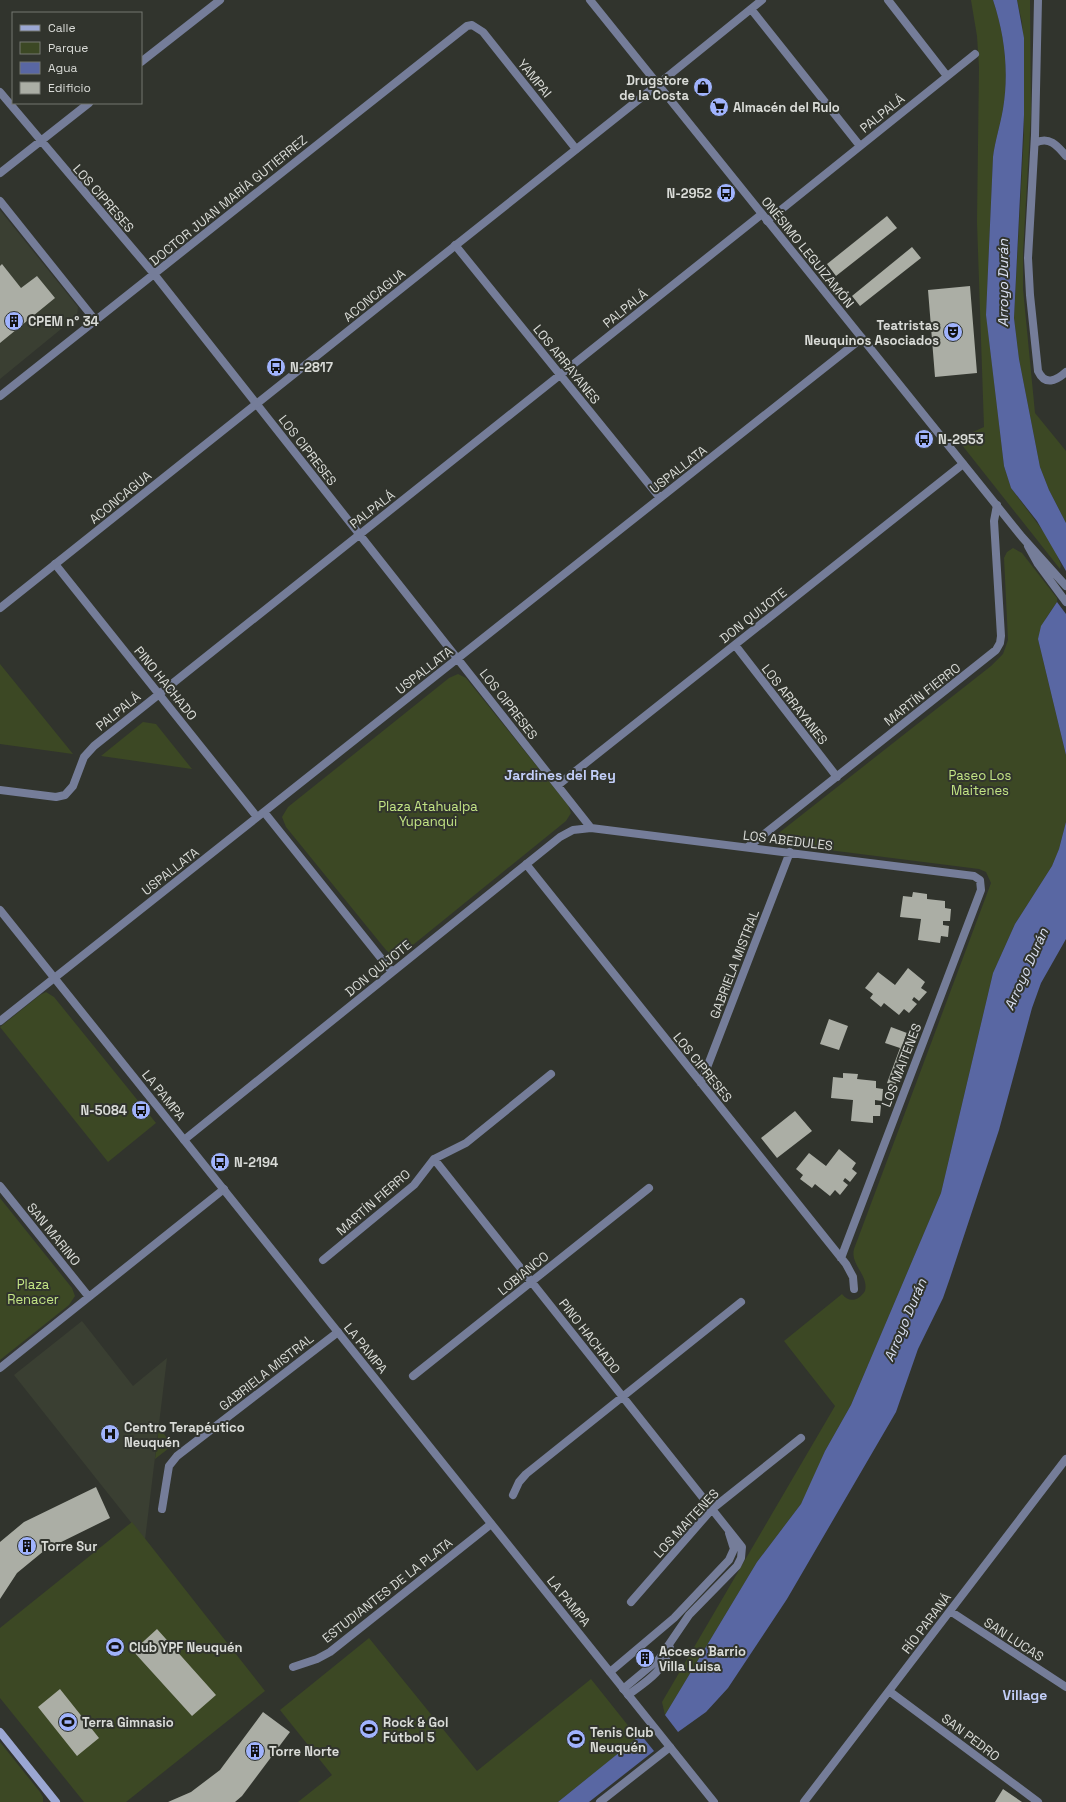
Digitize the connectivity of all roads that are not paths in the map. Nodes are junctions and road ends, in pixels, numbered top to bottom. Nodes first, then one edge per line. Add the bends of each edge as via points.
1 (220, 0) edge
2 (590, 0) edge
3 (762, 0) edge
4 (888, 0) edge
5 (1038, 0) edge
6 (751, 9) junction
7 (472, 25) joint
8 (975, 54) dead end
9 (142, 61) edge
10 (947, 76) junction
11 (657, 85) junction
12 (0, 92) edge
13 (89, 104) edge
14 (41, 142) junction
15 (1035, 143) junction
16 (860, 146) junction
17 (576, 149) junction
18 (1066, 156) edge
19 (0, 173) edge
20 (0, 201) edge
21 (764, 218) junction
22 (455, 245) junction
23 (154, 274) junction
24 (95, 320) junction
25 (862, 338) junction
26 (1066, 372) edge
27 (560, 375) junction
28 (0, 396) edge
29 (256, 404) junction
30 (963, 464) junction
31 (660, 498) junction
32 (997, 505) junction
33 (360, 534) junction
34 (1022, 537) junction
35 (55, 564) junction
36 (1066, 586) edge
37 (1066, 602) edge
38 (0, 608) edge
39 (735, 645) junction
40 (458, 659) junction
41 (159, 694) junction
42 (837, 777) junction
43 (558, 785) junction
44 (0, 790) edge
45 (261, 815) junction
46 (592, 828) junction
47 (748, 847) junction
48 (790, 852) junction
49 (526, 864) junction
50 (980, 880) joint
51 (0, 910) edge
52 (392, 972) junction
53 (54, 978) junction
54 (0, 1021) edge
55 (551, 1074) dead end
56 (701, 1084) junction
57 (184, 1140) junction
58 (434, 1158) junction
59 (0, 1186) edge
60 (649, 1188) dead end
61 (224, 1189) junction
62 (841, 1258) junction
63 (322, 1260) dead end
64 (532, 1281) junction
65 (854, 1289) dead end
66 (89, 1297) junction
67 (741, 1302) dead end
68 (338, 1332) junction
69 (0, 1368) edge
70 (413, 1376) dead end
71 (623, 1397) junction
72 (801, 1438) dead end
73 (1066, 1459) edge
74 (513, 1495) dead end
75 (162, 1509) dead end
76 (712, 1509) junction
77 (491, 1524) junction
78 (727, 1529) junction
79 (631, 1602) dead end
80 (950, 1611) junction
81 (293, 1667) dead end
82 (610, 1672) junction
83 (1066, 1688) edge
84 (889, 1691) junction
85 (626, 1692) junction
86 (0, 1732) edge
87 (670, 1747) junction
88 (56, 1802) edge
89 (600, 1802) edge
90 (714, 1802) edge
91 (804, 1802) edge
92 (1038, 1802) edge

1 - 9 street
2 - 11 street, ONÉSIMO LEGUIZAMÓN
3 - 6 street, ACONCAGUA
4 - 10 street
5 - 15 street
6 - 11 street, ACONCAGUA
6 - 16 street
7 - 17 street, YAMPAI via 483,32
7 - 23 street, DOCTOR JUAN MARÍA GUTIERREZ via 462,28
8 - 10 street, PALPALÁ
10 - 16 street, PALPALÁ
11 - 17 street, ACONCAGUA
11 - 21 street, ONÉSIMO LEGUIZAMÓN
12 - 14 street, LOS CIPRESES
13 - 14 street
14 - 19 street
14 - 23 street, LOS CIPRESES
15 - 18 street via 1042,140 1050,141
15 - 26 street via 1028,278 1037,367 1046,381 1057,379
16 - 21 street, PALPALÁ
17 - 22 street, ACONCAGUA
20 - 24 street
21 - 25 street, ONÉSIMO LEGUIZAMÓN
21 - 27 street, PALPALÁ
22 - 27 street, LOS ARRAYANES
22 - 29 street, ACONCAGUA
23 - 24 street, DOCTOR JUAN MARÍA GUTIERREZ
23 - 29 street, LOS CIPRESES
24 - 28 street, DOCTOR JUAN MARÍA GUTIERREZ
25 - 30 street, ONÉSIMO LEGUIZAMÓN
25 - 31 street, USPALLATA
27 - 31 street, LOS ARRAYANES
27 - 33 street, PALPALÁ
29 - 33 street, LOS CIPRESES
29 - 35 street, ACONCAGUA
30 - 32 street, ONÉSIMO LEGUIZAMÓN
30 - 39 street, DON QUIJOTE
31 - 40 street, USPALLATA
32 - 34 street, ONÉSIMO LEGUIZAMÓN
32 - 42 street, MARTÍN FIERRO via 994,521 1001,636 998,647
33 - 40 street, LOS CIPRESES
33 - 41 street, PALPALÁ
34 - 36 street, ONÉSIMO LEGUIZAMÓN
34 - 37 street, ONÉSIMO LEGUIZAMÓN
35 - 38 street, ACONCAGUA
35 - 41 street, PINO HACHADO
39 - 42 street, LOS ARRAYANES
39 - 43 street, DON QUIJOTE
40 - 43 street, LOS CIPRESES
40 - 45 street, USPALLATA
41 - 44 street, PALPALÁ via 90,749 82,761 72,788 65,795 56,797
41 - 45 street, PINO HACHADO
42 - 47 street, MARTÍN FIERRO
43 - 46 street, LOS CIPRESES
45 - 52 street, PINO HACHADO
45 - 53 street, USPALLATA
46 - 47 street, LOS ABEDULES
46 - 49 street, DON QUIJOTE via 566,832
47 - 48 street, LOS ABEDULES
48 - 50 street, LOS ABEDULES via 970,875
48 - 56 street, GABRIELA MISTRAL
49 - 52 street, DON QUIJOTE
49 - 56 street, LOS CIPRESES
50 - 62 street, LOS MAITENES via 981,890
51 - 53 street, LA PAMPA
52 - 57 street, DON QUIJOTE
53 - 54 street, USPALLATA
53 - 57 street, LA PAMPA
55 - 58 street, MARTÍN FIERRO via 466,1143
56 - 62 street, LOS CIPRESES
57 - 61 street, LA PAMPA
58 - 63 street, MARTÍN FIERRO via 414,1185
58 - 64 street, PINO HACHADO
59 - 66 street, SAN MARINO
60 - 64 street, LOBIANCO
61 - 66 street
61 - 68 street, LA PAMPA
62 - 65 street, LOS CIPRESES via 851,1273
64 - 70 street, LOBIANCO
64 - 71 street, PINO HACHADO
66 - 69 street
67 - 71 street
68 - 75 street, GABRIELA MISTRAL via 177,1456 168,1472
68 - 77 street, LA PAMPA
71 - 74 street via 526,1474
71 - 76 street, PINO HACHADO
72 - 76 street, LOS MAITENES
73 - 80 street, RÍO PARANÁ
76 - 78 street, PINO HACHADO
76 - 79 street, LOS MAITENES
77 - 81 street, ESTUDIANTES DE LA PLATA via 330,1652
77 - 82 street, LA PAMPA
78 - 82 street via 734,1545 733,1553 728,1560 674,1618
78 - 85 street via 741,1543 741,1558 690,1615 649,1673
80 - 83 street, SAN LUCAS
80 - 84 street, RÍO PARANÁ
82 - 85 street, LA PAMPA
84 - 91 street, RÍO PARANÁ
84 - 92 street, SAN PEDRO
85 - 87 street, LA PAMPA
86 - 88 main road
87 - 89 street
87 - 90 street, LA PAMPA

